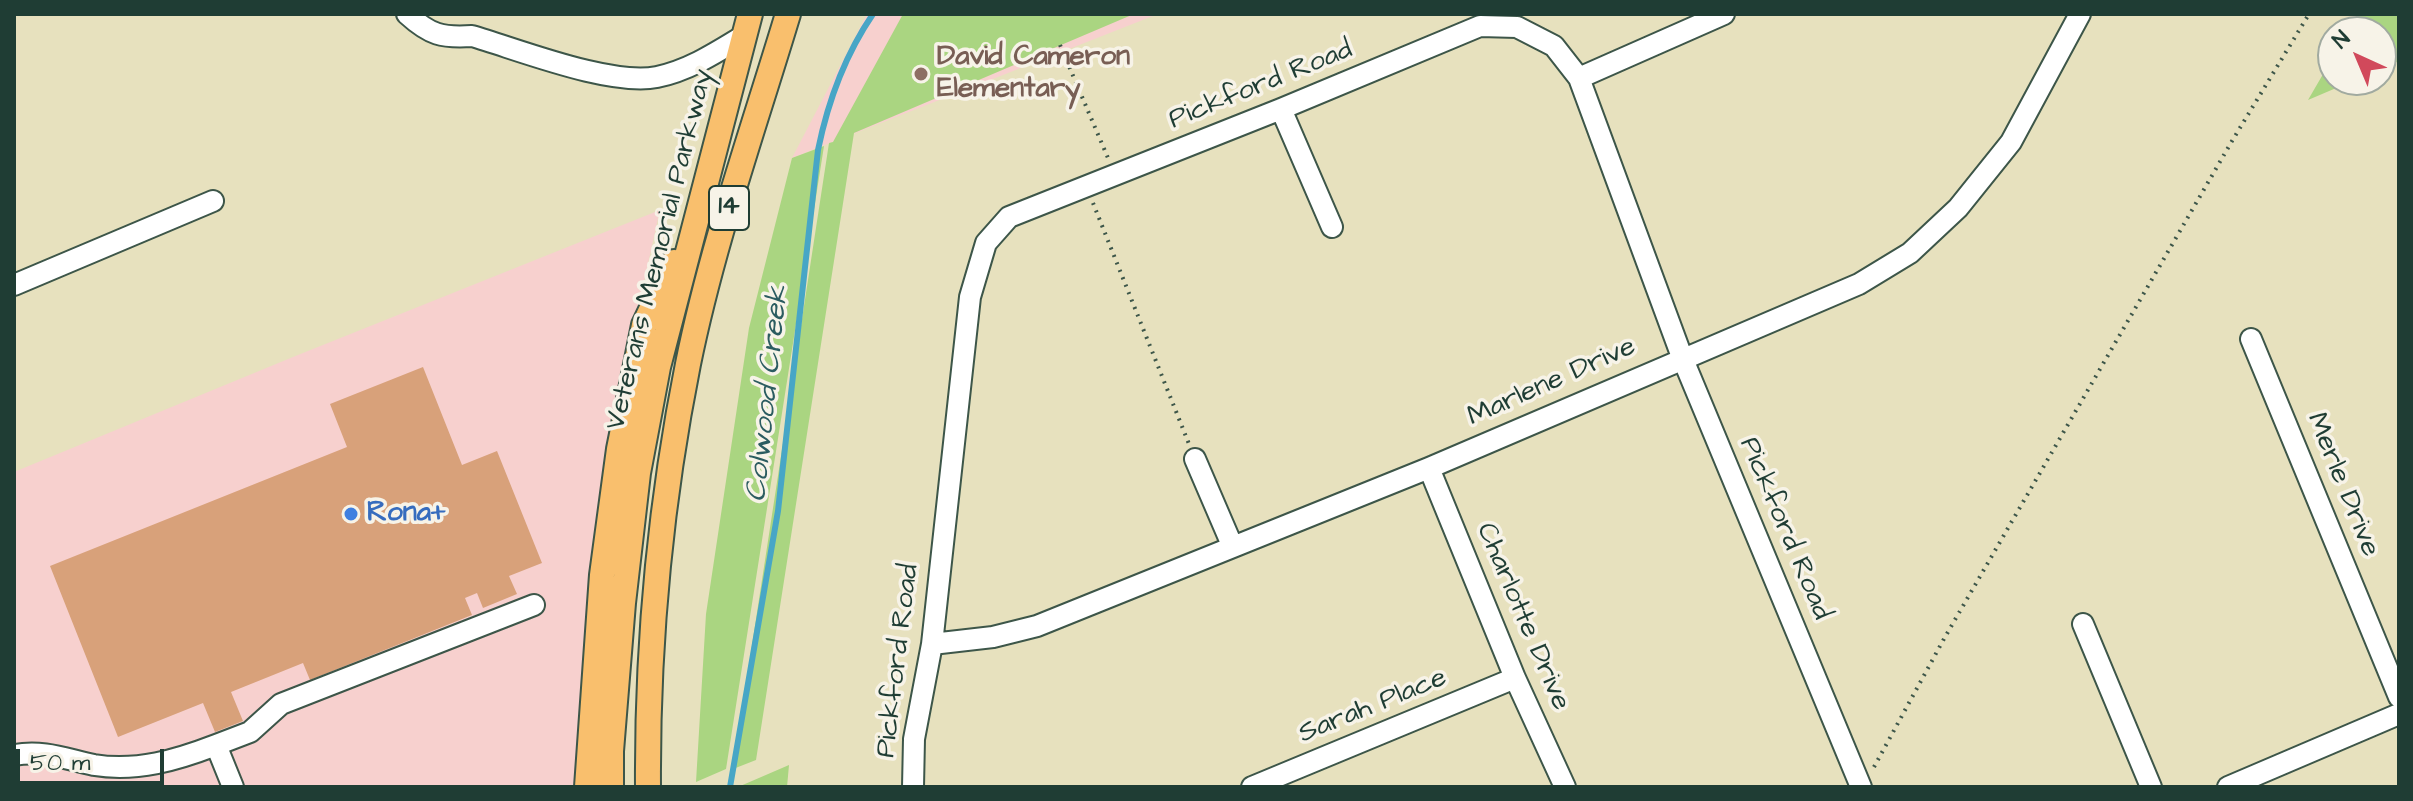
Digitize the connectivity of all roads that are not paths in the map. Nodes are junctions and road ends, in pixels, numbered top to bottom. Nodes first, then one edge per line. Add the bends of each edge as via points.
1 (407, 14) edge
2 (788, 14) edge
3 (1724, 14) edge
4 (2080, 14) edge
5 (747, 24) edge
6 (1579, 78) junction
7 (1281, 109) junction
8 (213, 201) dead end
9 (698, 213) junction
10 (1332, 227) dead end
11 (14, 285) edge
12 (2251, 339) dead end
13 (1682, 357) junction
14 (652, 399) junction
15 (680, 405) junction
16 (1195, 459) road end
17 (1429, 468) junction
18 (1232, 545) junction
19 (534, 605) dead end
20 (2083, 624) dead end
21 (932, 644) junction
22 (1515, 678) junction
23 (2399, 697) edge
24 (2399, 714) edge
25 (216, 745) junction
26 (14, 755) edge
27 (1865, 782) edge
28 (233, 787) edge
29 (587, 787) edge
30 (611, 787) edge
31 (648, 787) edge
32 (913, 787) edge
33 (1252, 787) edge
34 (1565, 787) edge
35 (2151, 787) edge
36 (2228, 787) edge

1 - 5 street via 438,36 472,36 619,77 653,78 695,64
2 - 15 main road, Veterans Memorial Parkway / 14 via 717,247
3 - 6 street
4 - 13 street, Marlene Drive via 2011,142 1958,208 1910,253 1859,284
5 - 9 main road, Veterans Memorial Parkway / 14
6 - 7 street, Pickford Road via 1554,46 1517,27 1480,26
6 - 13 street, Pickford Road
7 - 10 street
7 - 21 street, Pickford Road via 1009,217 986,243 970,297
8 - 11 street
9 - 14 main road, Veterans Memorial Parkway / 14
9 - 29 main road via 644,325 619,449 602,575
12 - 23 street, Merle Drive
13 - 17 street, Marlene Drive
13 - 27 street, Pickford Road
14 - 15 street
14 - 30 main road, Veterans Memorial Parkway / 14 via 623,603
15 - 31 main road, Veterans Memorial Parkway / 14 via 654,596
16 - 18 street
17 - 18 street, Marlene Drive
17 - 22 street, Charlotte Drive
18 - 21 street, Marlene Drive via 1037,626
19 - 25 street via 281,704 250,732
20 - 35 street
21 - 32 street, Pickford Road via 914,739
22 - 33 street, Sarah Place
22 - 34 street, Charlotte Drive
24 - 36 street
25 - 26 street via 162,763 119,767 53,754
25 - 28 street

